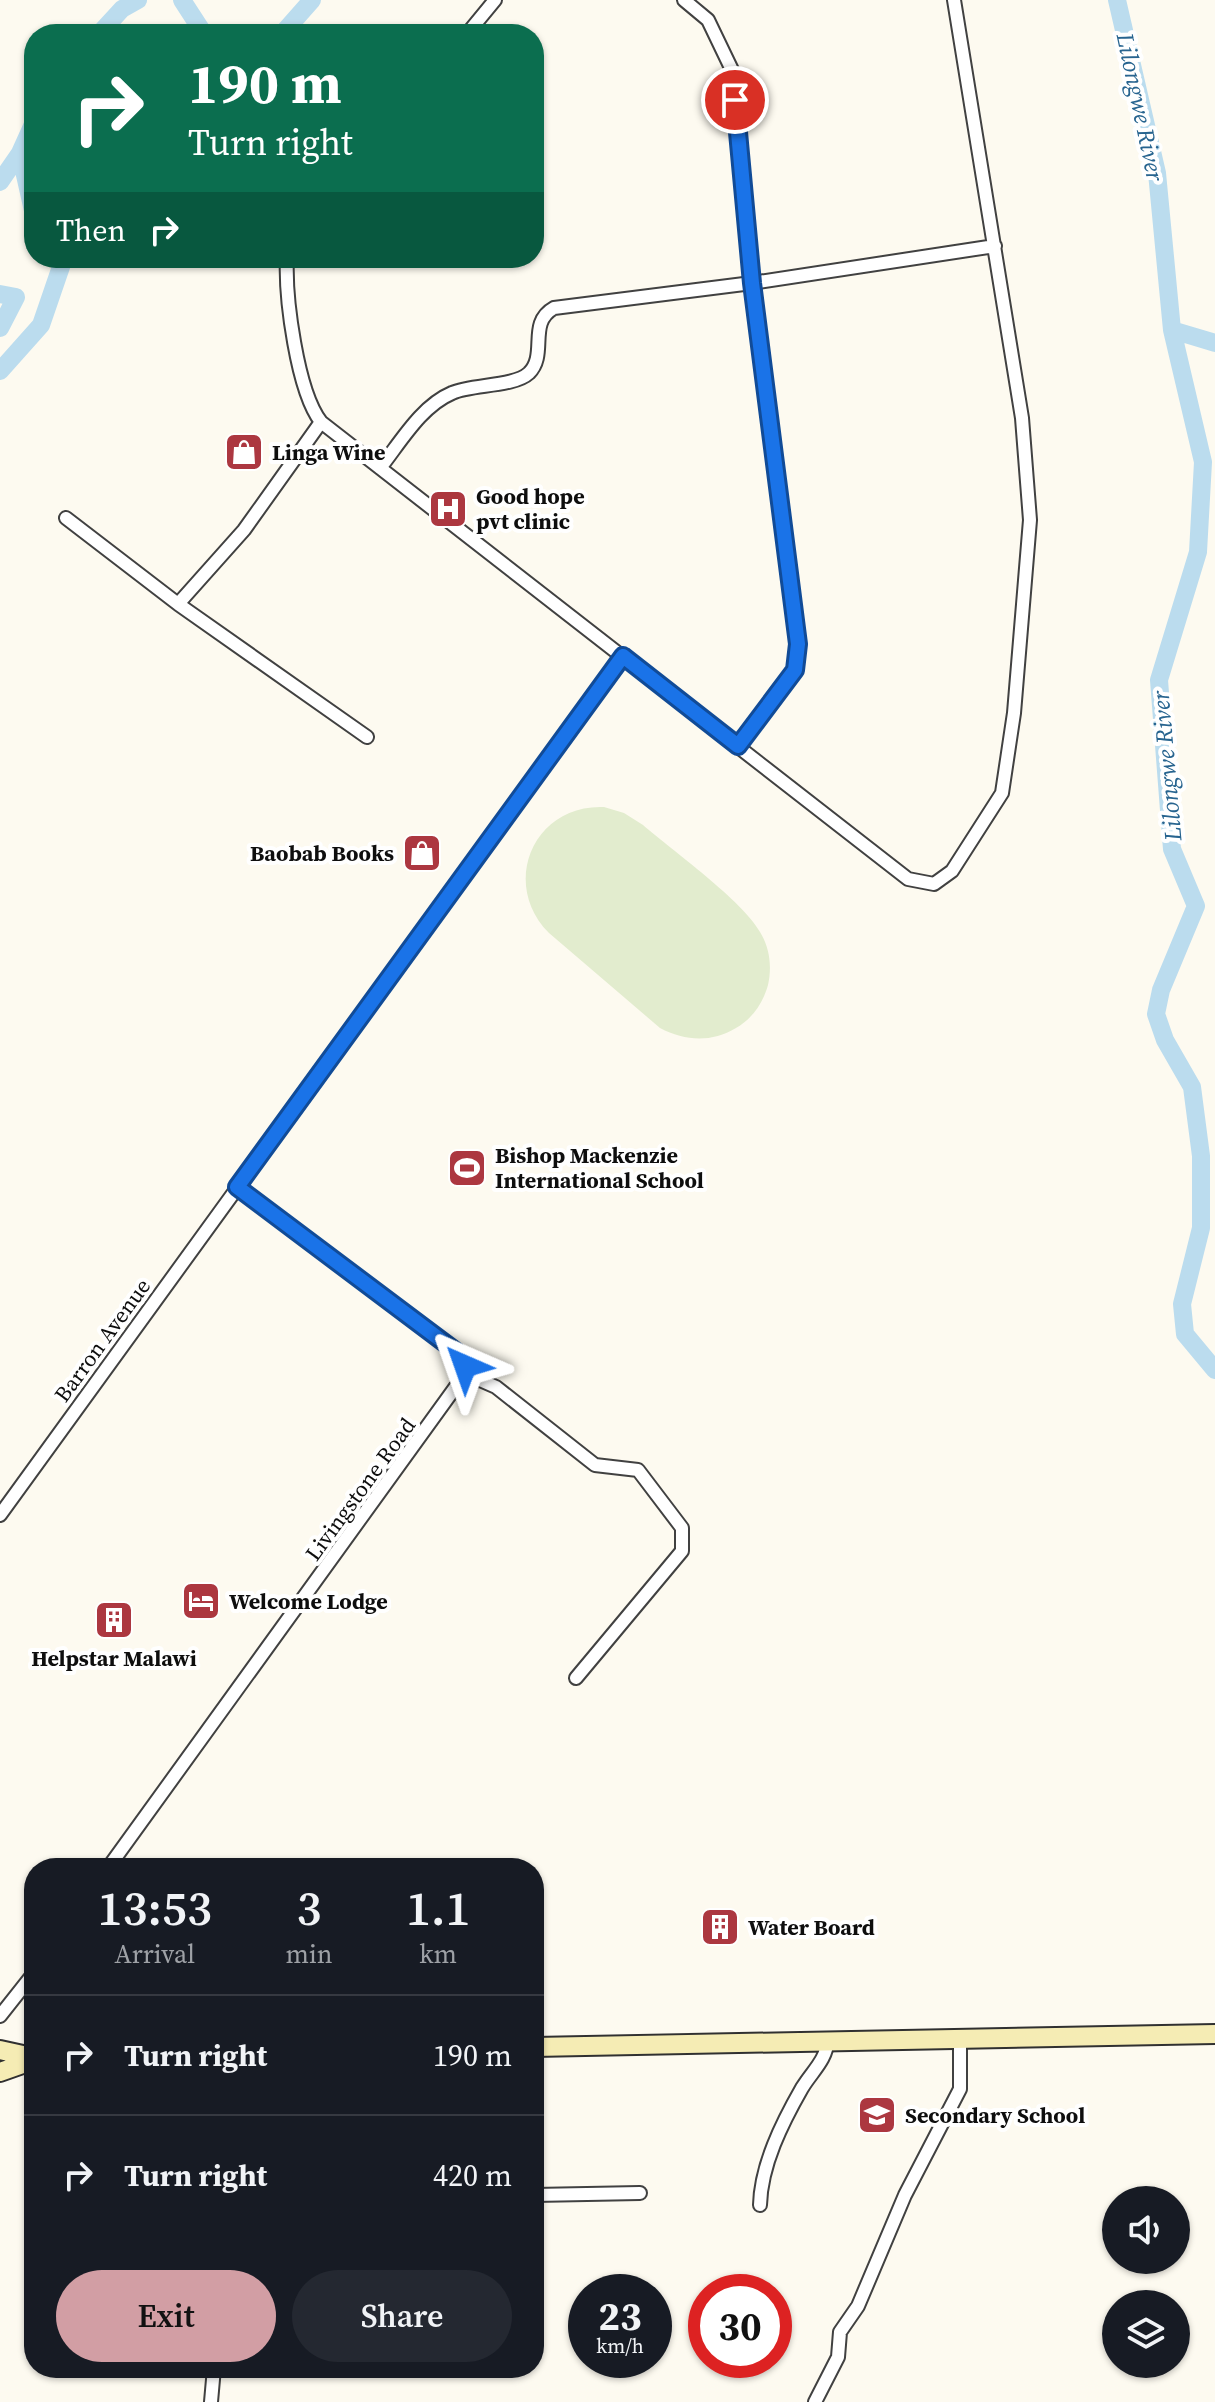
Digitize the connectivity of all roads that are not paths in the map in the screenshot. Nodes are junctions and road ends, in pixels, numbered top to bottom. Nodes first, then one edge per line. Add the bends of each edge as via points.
1 (495, 0) edge
2 (684, 0) edge
3 (954, 0) edge
4 (475, 24) edge
5 (995, 246) junction
6 (288, 268) edge
7 (752, 283) junction
8 (321, 422) junction
9 (380, 468) junction
10 (66, 518) dead end
11 (178, 604) junction
12 (623, 656) junction
13 (367, 737) dead end
14 (738, 746) junction
15 (237, 1187) junction
16 (463, 1381) junction
17 (0, 1515) edge
18 (576, 1678) dead end
19 (115, 1858) edge
20 (24, 1986) edge
21 (1, 2016) edge
22 (1215, 2034) edge
23 (960, 2038) junction
24 (828, 2039) junction
25 (544, 2047) edge
26 (0, 2050) edge
27 (24, 2056) edge
28 (24, 2062) edge
29 (0, 2072) edge
30 (640, 2193) dead end
31 (544, 2195) edge
32 (760, 2205) dead end
33 (213, 2378) edge
34 (211, 2402) edge
35 (815, 2402) edge

1 - 4 street
2 - 7 street via 708,20 732,70
3 - 5 street
5 - 7 street
5 - 14 street via 1028,462 1030,520 1014,713 997,805 952,871 934,884 921,884
6 - 8 street via 309,404
7 - 9 street via 554,308 539,325 530,372 447,395 425,412
7 - 14 street via 798,644 795,670
8 - 9 street
8 - 11 street via 244,530
9 - 12 street
10 - 11 street
11 - 13 street
12 - 14 street
12 - 15 street, Barron Avenue
15 - 16 street via 458,1353 465,1366
15 - 17 street, Barron Avenue
16 - 18 street via 480,1380 496,1387 595,1465 638,1470 682,1528 682,1551
16 - 19 street, Livingstone Road
20 - 21 street
22 - 23 main road
23 - 24 main road
23 - 35 street via 960,2089 905,2195 858,2306 840,2332 838,2357
24 - 25 main road
24 - 32 street via 826,2055 766,2161
26 - 27 main road
28 - 29 main road
30 - 31 street
33 - 34 street

